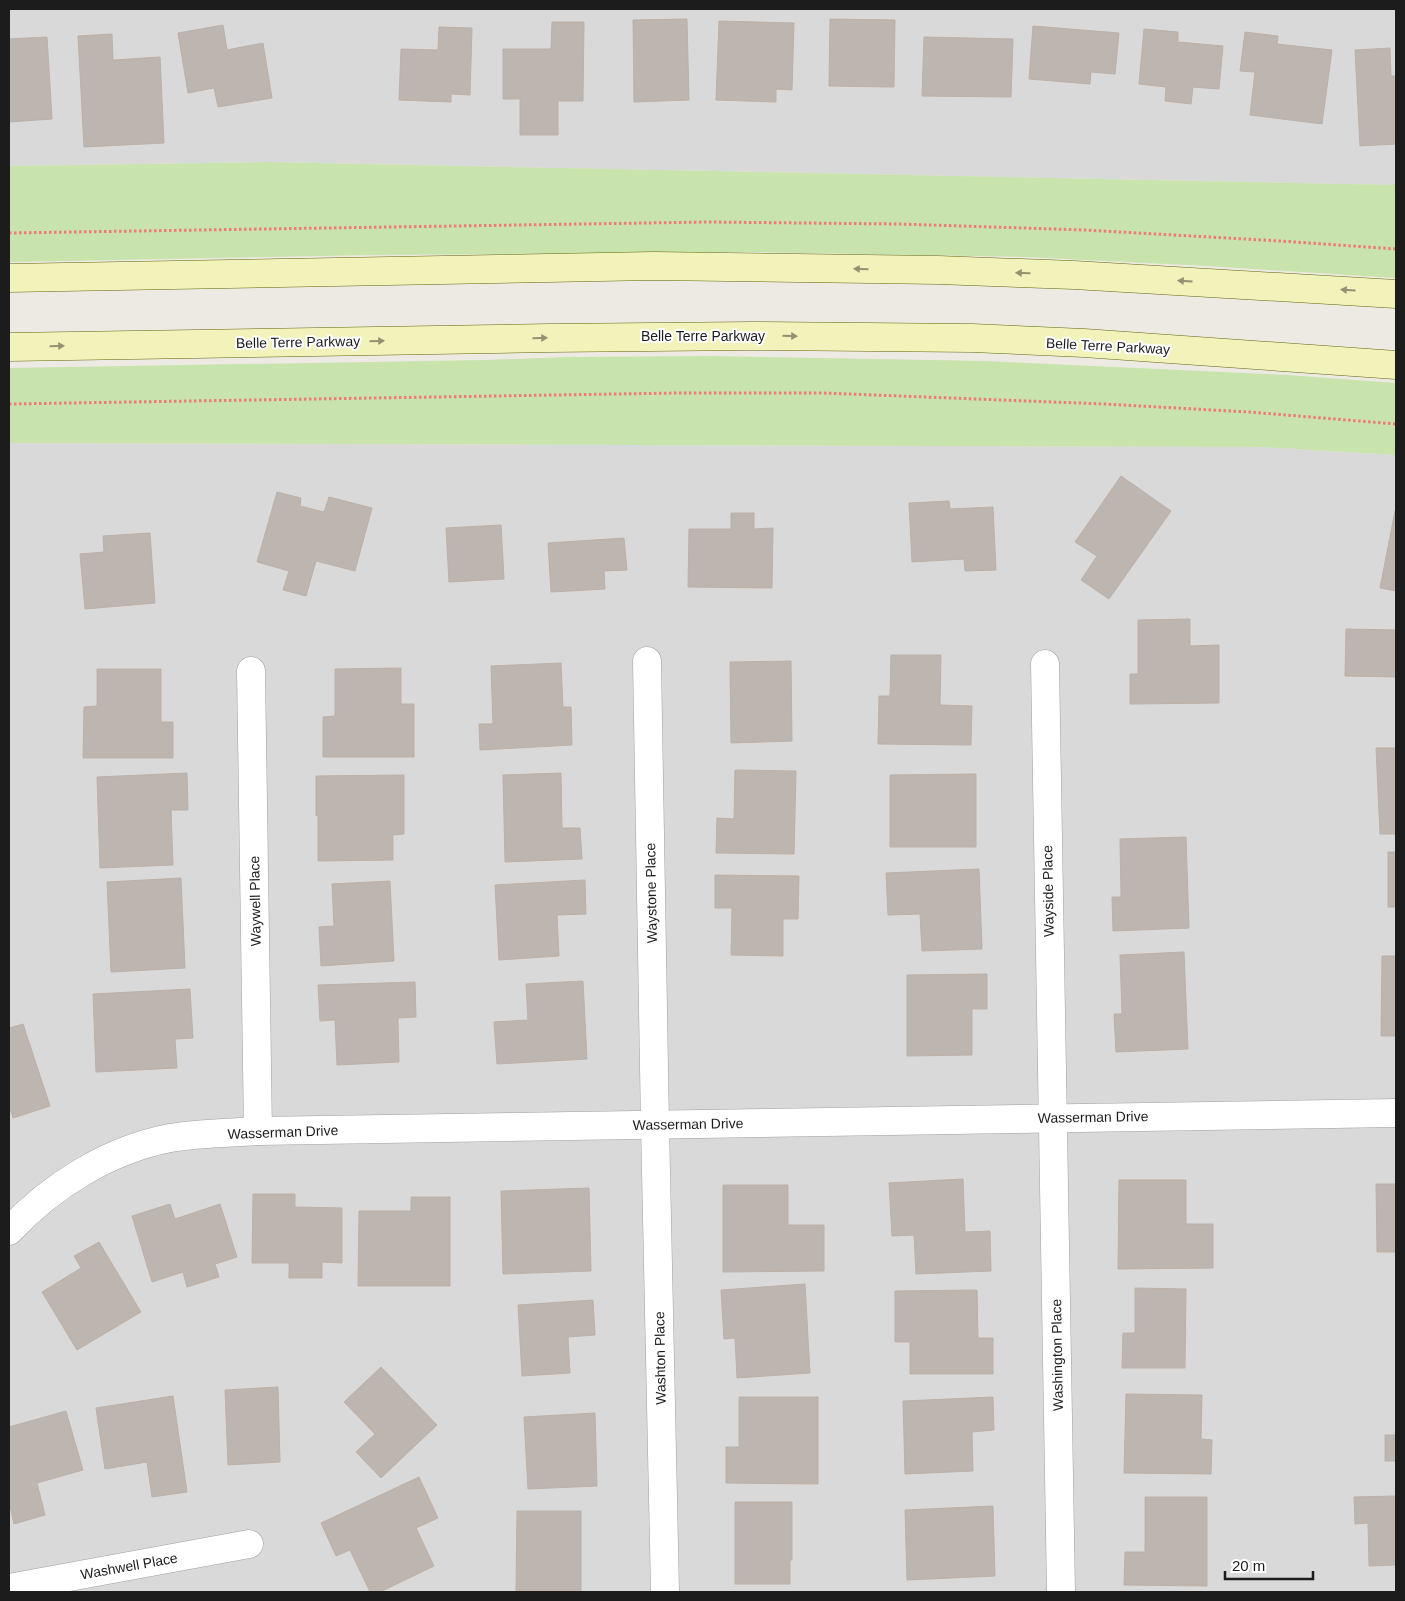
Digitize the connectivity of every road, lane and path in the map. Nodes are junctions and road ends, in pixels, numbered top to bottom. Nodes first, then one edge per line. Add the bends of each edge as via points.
1 (9, 233) edge
2 (1396, 249) edge
3 (9, 278) edge
4 (1396, 294) edge
5 (9, 346) edge
6 (1396, 365) edge
7 (9, 404) edge
8 (1396, 424) edge
9 (647, 661) dead end
10 (1045, 664) dead end
11 (251, 670) dead end
12 (1396, 1112) edge
13 (1052, 1118) junction
14 (655, 1125) junction
15 (258, 1131) junction
16 (9, 1231) edge
17 (249, 1544) dead end
18 (9, 1588) edge
19 (665, 1592) edge
20 (1061, 1592) edge

1 - 2 path via 709,222 899,224 1085,230
4 -> 3 main road via 1064,274 653,266
5 -> 6 main road, Belle Terre Parkway via 751,336 972,338
7 - 8 path via 823,393 1104,404
9 - 14 street, Waystone Place
10 - 13 street, Wayside Place
11 - 15 street, Waywell Place
12 - 13 street, Wasserman Drive
13 - 14 street, Wasserman Drive
13 - 20 street, Washington Place
14 - 15 street, Wasserman Drive
14 - 19 street, Washton Place
15 - 16 street, Wasserman Drive via 170,1138 121,1153 62,1184
17 - 18 street, Washwell Place

